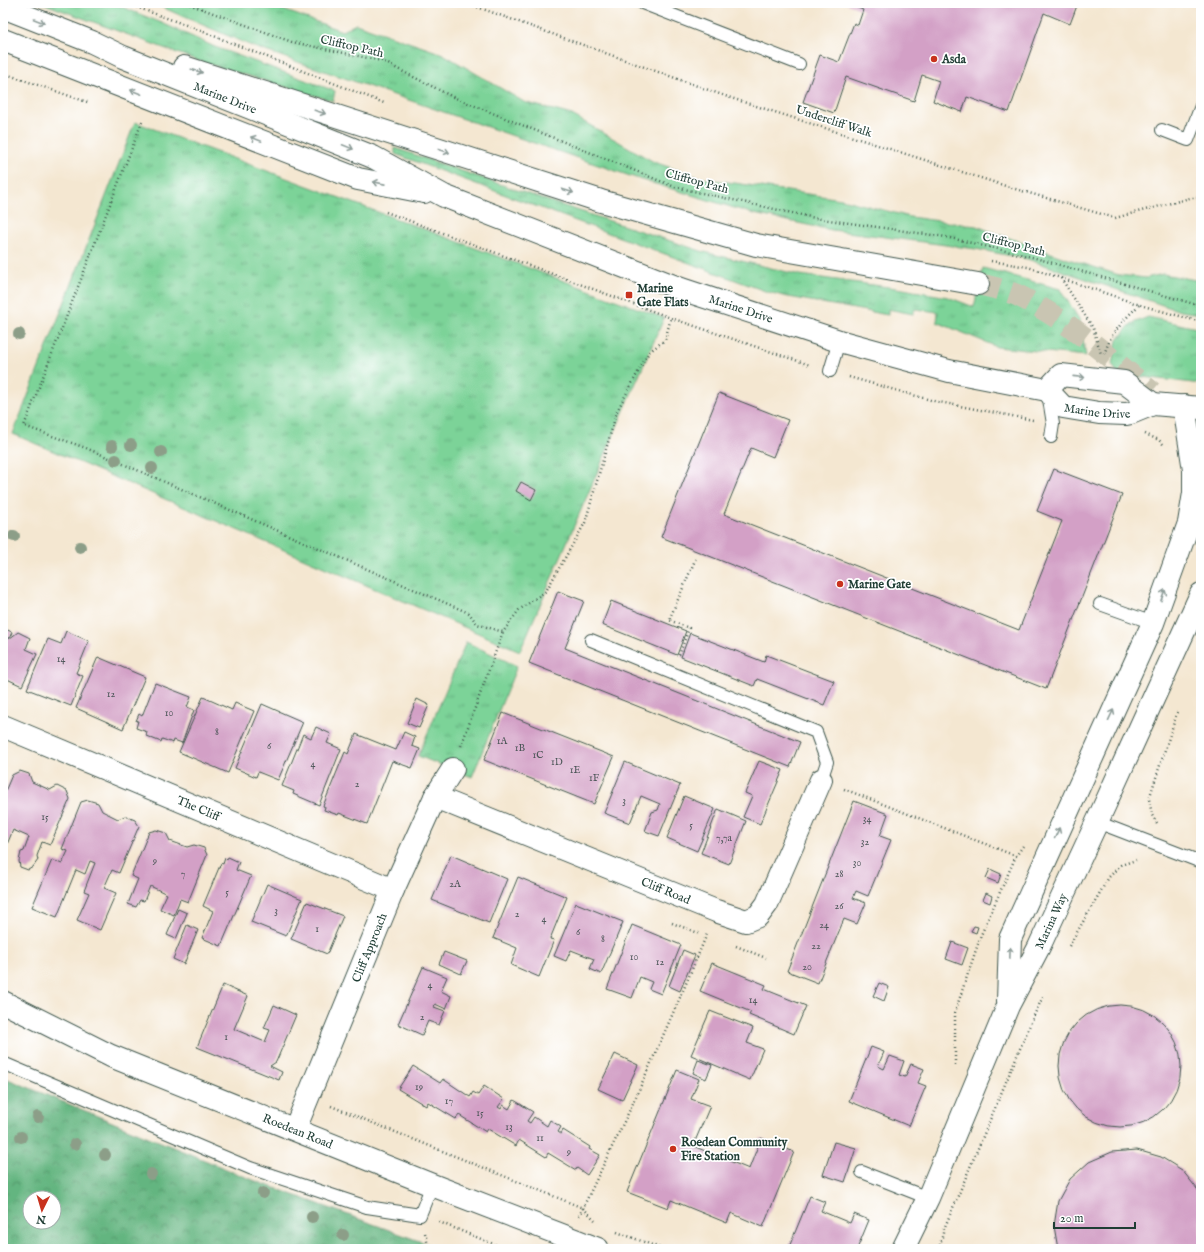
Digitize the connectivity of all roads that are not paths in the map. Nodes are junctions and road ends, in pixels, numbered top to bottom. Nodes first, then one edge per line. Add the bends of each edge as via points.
1 (642, 3) edge
2 (3, 7) edge
3 (3, 40) edge
4 (92, 42) junction
5 (799, 64) dead end
6 (1201, 106) edge
7 (1162, 130) dead end
8 (444, 196) junction
9 (978, 284) tunnel mouth
10 (839, 341) junction
11 (830, 371) road end
12 (1047, 390) junction
13 (1153, 404) junction
14 (1193, 407) edge
15 (1052, 437) dead end
16 (1201, 594) edge
17 (1100, 604) dead end
18 (1153, 623) junction
19 (590, 640) dead end
20 (3, 726) edge
21 (453, 769) road end
22 (821, 780) joint
23 (435, 797) junction
24 (1097, 822) junction
25 (1201, 862) edge
26 (393, 890) junction
27 (3, 1002) edge
28 (1008, 1006) junction
29 (3, 1063) edge
30 (295, 1129) junction
31 (862, 1172) dead end
32 (432, 1186) junction
33 (928, 1198) junction
34 (598, 1249) edge
35 (904, 1249) edge

1 - 5 lane
2 -> 4 main road, Marine Drive
8 -> 3 main road, Marine Drive via 358,179
4 -> 8 main road, Marine Drive via 123,57 373,157
4 -> 9 main road via 128,48 601,201 756,245
6 - 7 lane via 1188,140
8 - 10 main road, Marine Drive via 680,289
10 - 11 lane
10 - 12 main road, Marine Drive via 949,371
12 - 13 main road, Marine Drive via 1063,408 1099,413 1131,414
12 -> 13 main road, Marine Drive via 1061,375 1124,382
12 - 15 lane via 1053,424
13 - 14 main road, Marine Drive
18 -> 14 main road via 1189,523 1194,493
16 - 24 main road, Marina Way
17 - 18 lane
28 -> 18 main road via 1010,939
19 - 22 lane via 816,732 827,762
20 - 26 main road, The Cliff
21 - 23 main road, Cliff Approach
22 - 23 main road, Cliff Road via 767,904 758,916 746,921
23 - 26 main road, Cliff Approach
24 - 25 lane
24 - 28 main road, Marina Way via 1039,947
26 - 30 main road, Cliff Approach
27 - 30 main road, Roedean Road via 111,1056
28 - 33 main road, Marina Way
29 - 32 lane via 250,1168 366,1206 420,1215
30 - 32 main road, Roedean Road
31 - 33 lane
32 - 34 main road, Roedean Road
33 - 35 main road, Marina Way

